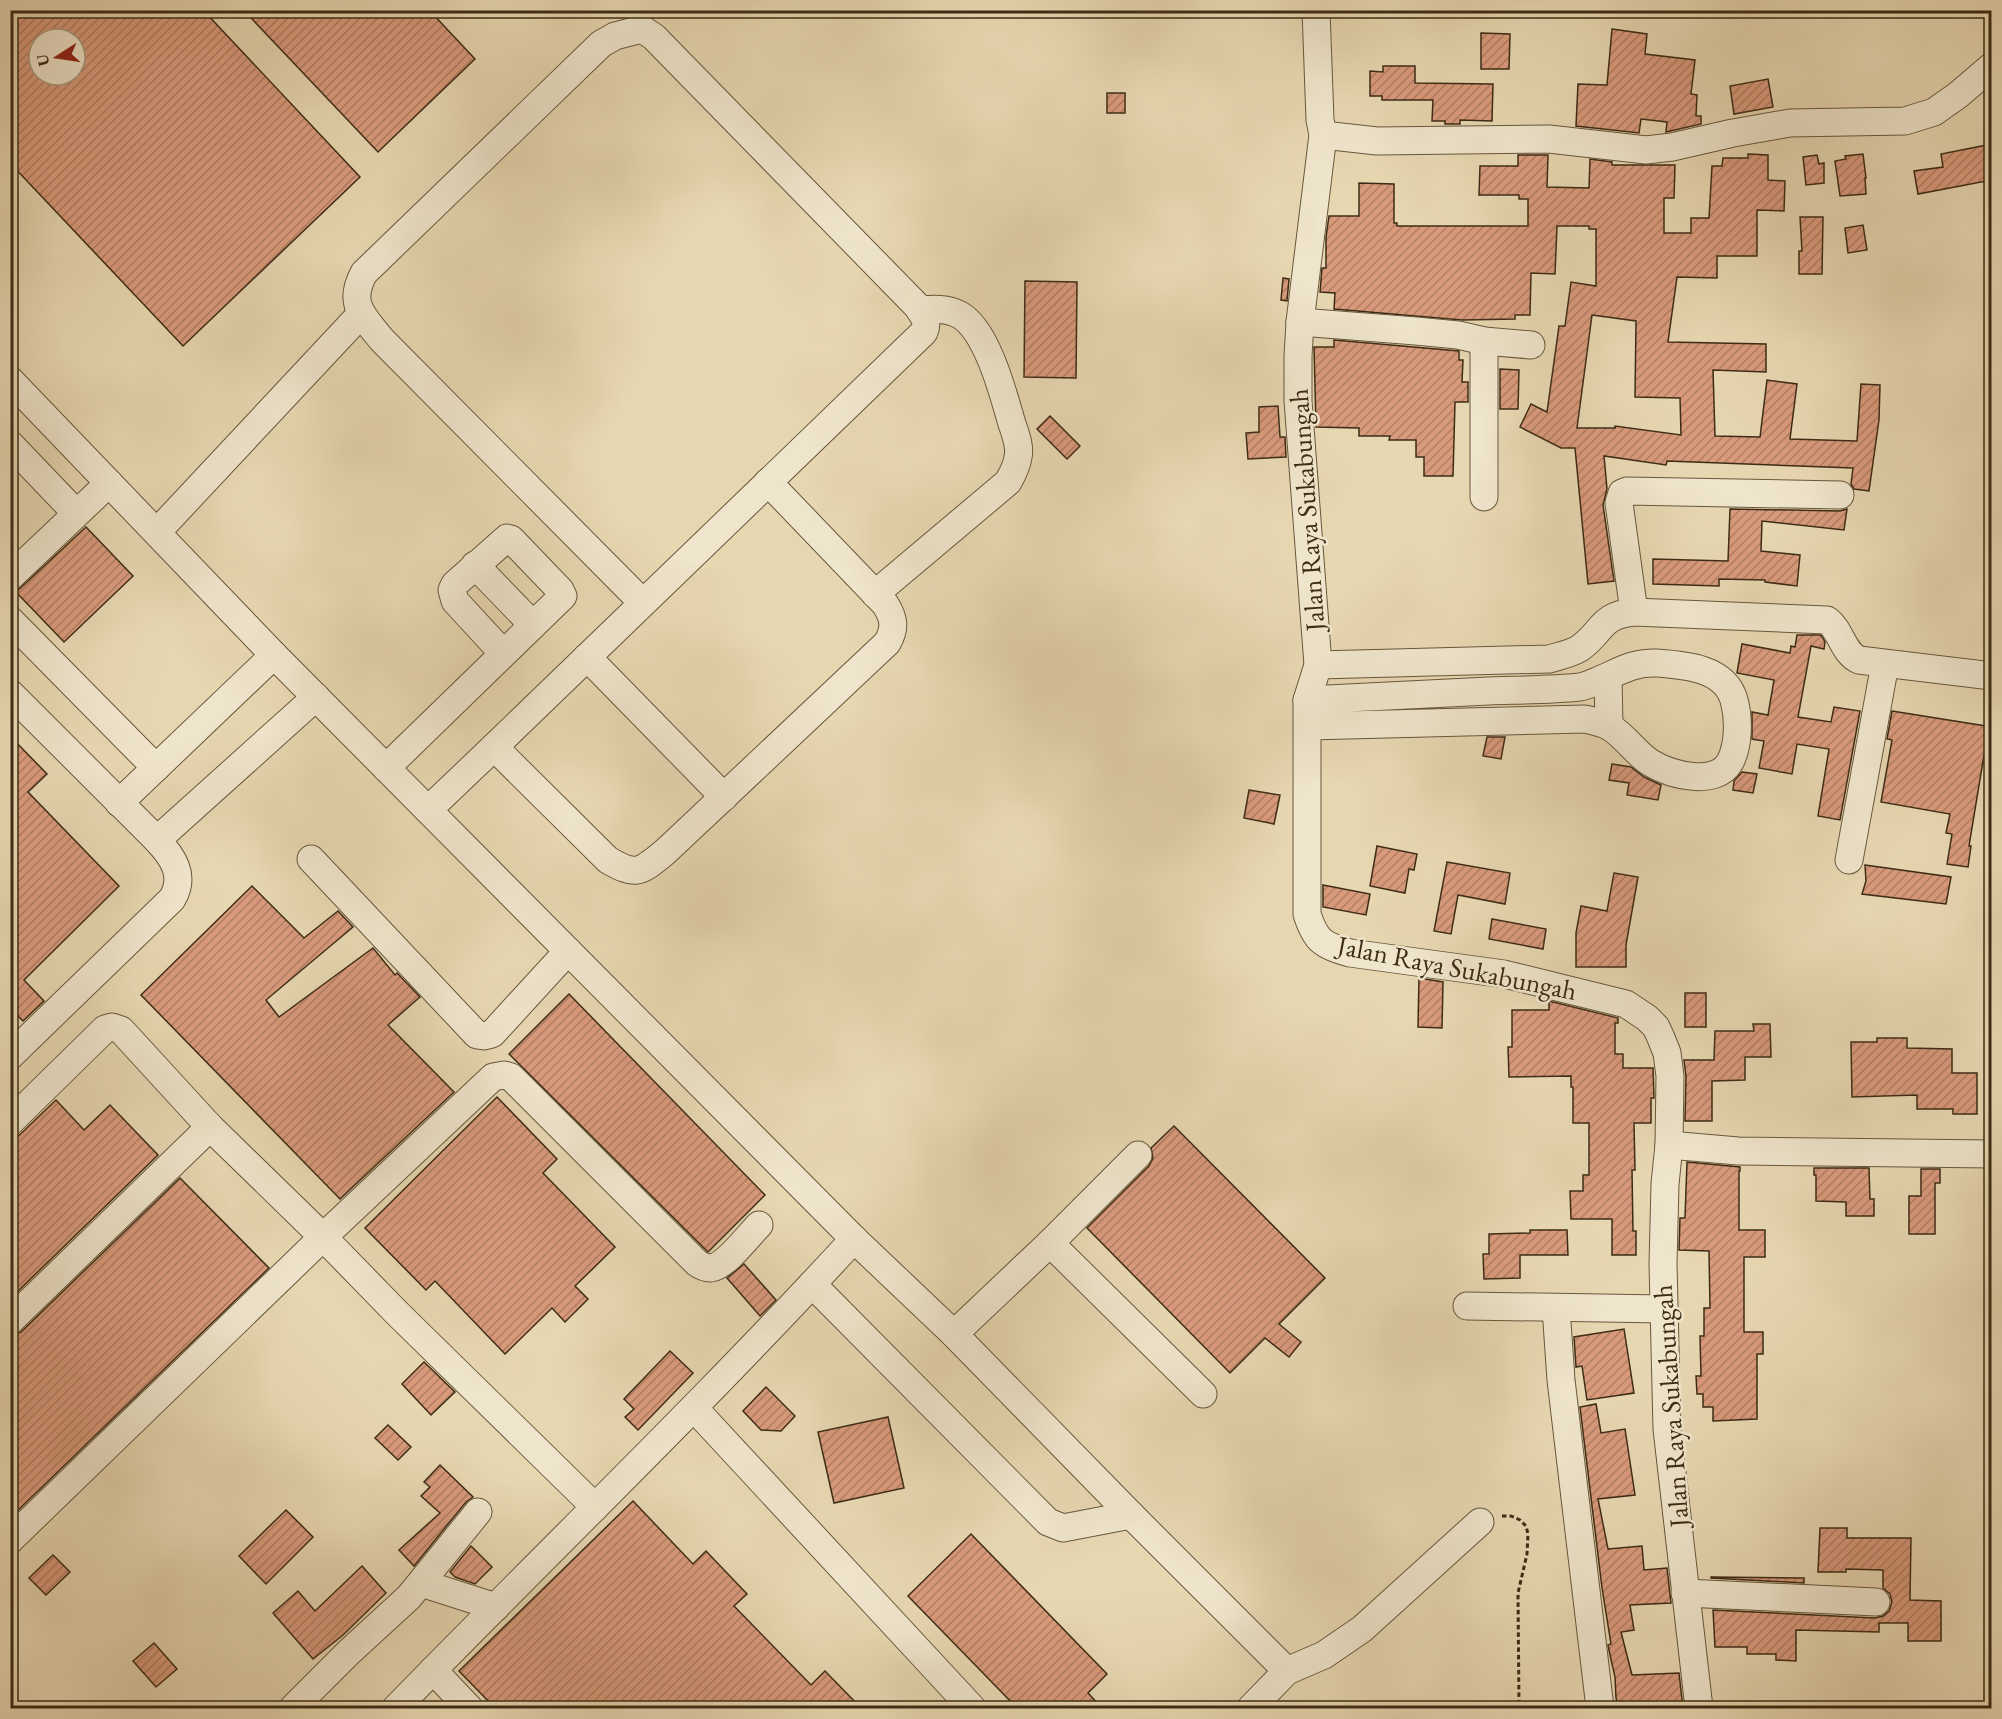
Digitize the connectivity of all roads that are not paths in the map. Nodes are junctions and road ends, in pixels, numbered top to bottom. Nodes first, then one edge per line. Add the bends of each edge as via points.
1 (1316, 10) edge
2 (1992, 66) edge
3 (1323, 135) junction
4 (920, 310) junction
5 (361, 314) junction
6 (1300, 322) junction
7 (1484, 341) junction
8 (1532, 345) dead end
9 (10, 380) edge
10 (10, 444) edge
11 (768, 482) junction
12 (109, 483) junction
13 (1840, 495) dead end
14 (1484, 497) dead end
15 (76, 513) junction
16 (157, 532) junction
17 (475, 565) junction
18 (10, 577) edge
19 (875, 594) junction
20 (643, 603) junction
21 (1634, 612) junction
22 (10, 620) edge
23 (534, 625) junction
24 (503, 653) junction
25 (274, 655) junction
26 (586, 657) junction
27 (1885, 664) junction
28 (1318, 665) junction
29 (1608, 676) junction
30 (1992, 676) edge
31 (10, 693) edge
32 (316, 697) junction
33 (1307, 700) junction
34 (1308, 726) junction
35 (1609, 726) junction
36 (494, 747) junction
37 (156, 768) junction
38 (386, 768) junction
39 (724, 797) junction
40 (119, 803) junction
41 (428, 810) junction
42 (157, 840) junction
43 (311, 859) dead end
44 (1849, 860) dead end
45 (568, 951) junction
46 (10, 1056) edge
47 (10, 1122) edge
48 (210, 1127) junction
49 (1669, 1145) junction
50 (1992, 1154) edge
51 (1138, 1155) dead end
52 (759, 1225) dead end
53 (323, 1238) junction
54 (854, 1239) junction
55 (1050, 1243) junction
56 (812, 1284) junction
57 (1467, 1306) dead end
58 (1556, 1308) junction
59 (1664, 1309) junction
60 (10, 1321) edge
61 (954, 1334) junction
62 (1203, 1394) dead end
63 (694, 1408) junction
64 (595, 1507) junction
65 (478, 1512) dead end
66 (1131, 1515) junction
67 (1480, 1522) road end
68 (10, 1539) edge
69 (421, 1583) junction
70 (1685, 1593) junction
71 (1876, 1602) dead end
72 (496, 1607) junction
73 (433, 1670) junction
74 (1287, 1671) junction
75 (293, 1708) edge
76 (396, 1708) edge
77 (469, 1708) edge
78 (972, 1708) edge
79 (1251, 1708) edge
80 (1600, 1708) edge
81 (1699, 1708) edge

1 - 3 street, Jalan Raya Sukabungah
2 - 3 street via 1934,112 1905,121 1790,123 1646,150 1540,138 1377,141
3 - 6 street, Jalan Raya Sukabungah
4 - 5 street via 642,29 601,44 364,273 357,285
4 - 11 street via 927,326 924,332
4 - 19 street via 950,311 970,324 999,378 1019,456 1008,483
5 - 16 street
5 - 20 street via 382,340
6 - 7 street via 1458,335
6 - 28 street, Jalan Raya Sukabungah via 1298,401
7 - 8 street
7 - 14 street
9 - 12 street
10 - 15 street
11 - 19 street
11 - 20 street
12 - 15 street
12 - 16 street
13 - 21 street via 1627,491 1619,503
15 - 18 street
16 - 25 street
17 - 23 street
17 - 23 street via 504,540 511,539 563,594
17 - 24 street via 455,584 452,594
19 - 39 street via 892,615 894,625 887,643
20 - 26 street
21 - 27 street via 1827,620 1852,657
21 - 28 street via 1614,616 1581,647 1549,659
22 - 37 street
23 - 24 street
24 - 38 street
25 - 32 street
25 - 37 street
26 - 36 street
26 - 39 street
27 - 30 street
27 - 44 street
28 - 33 street, Jalan Raya Sukabungah
29 - 33 street via 1583,687
29 - 35 street
29 - 35 street via 1640,663 1694,667 1715,676 1732,695 1738,729 1732,759 1725,770 1698,777 1666,771 1649,762
31 - 40 street
32 - 38 street
32 - 42 street
33 - 34 street, Jalan Raya Sukabungah
34 - 35 street via 1585,719
34 - 49 street, Jalan Raya Sukabungah via 1307,914 1313,933 1328,946 1350,953 1504,974 1626,1004 1656,1027 1667,1053
36 - 39 street via 609,860 626,870 645,868
36 - 41 street
37 - 40 street
38 - 41 street
40 - 42 street
41 - 45 street
42 - 46 street via 171,855 177,870 177,892
43 - 45 street via 477,1035 492,1034
45 - 54 street
47 - 48 street via 105,1029 112,1027 121,1030
48 - 53 street
48 - 60 street
49 - 50 street via 1738,1151
49 - 59 street, Jalan Raya Sukabungah
51 - 55 street
52 - 53 street via 722,1263 705,1268 511,1077 504,1075 493,1077
53 - 64 street
53 - 68 street
54 - 56 street
54 - 61 street
55 - 61 street
55 - 62 street
56 - 63 street
56 - 66 street via 1048,1522 1063,1528
57 - 58 street
58 - 59 street
58 - 80 street
59 - 70 street, Jalan Raya Sukabungah via 1667,1429
61 - 66 street
63 - 64 street
63 - 78 street
64 - 72 street
65 - 69 street
66 - 74 street
67 - 74 street via 1362,1629 1324,1655
69 - 72 street
69 - 75 street
70 - 71 street
70 - 81 street, Jalan Raya Sukabungah
72 - 73 street
73 - 76 street
73 - 77 street
74 - 79 street

